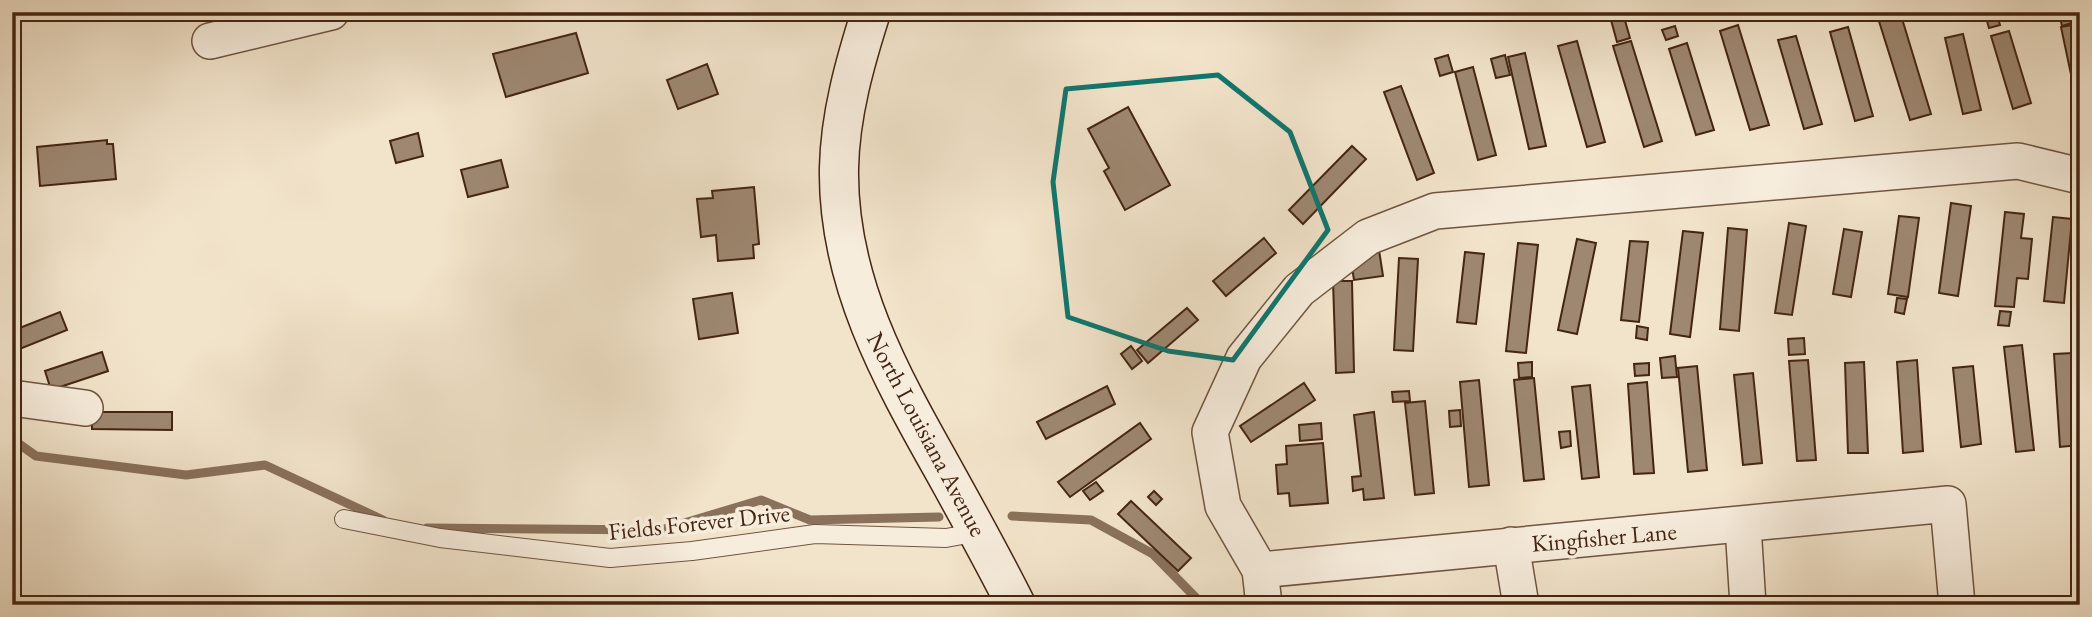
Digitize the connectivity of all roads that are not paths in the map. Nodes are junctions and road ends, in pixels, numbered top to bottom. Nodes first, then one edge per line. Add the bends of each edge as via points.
1 (331, 12) edge
2 (871, 12) edge
3 (210, 41) dead end
4 (2080, 176) edge
5 (12, 398) edge
6 (85, 408) dead end
7 (344, 519) dead end
8 (1743, 526) junction
9 (979, 532) junction
10 (1511, 545) junction
11 (1260, 570) junction
12 (1016, 605) edge
13 (1264, 605) edge
14 (1521, 605) edge
15 (1748, 605) edge
16 (1957, 605) edge

1 - 3 street
2 - 9 street, North Louisiana Avenue via 845,107 839,167 842,226 850,266 892,379
4 - 11 street via 2018,161 1576,197 1435,211 1368,237 1299,289 1244,358 1210,432 1223,506
5 - 6 street
7 - 9 lane, Fields Forever Drive via 440,538 610,558 815,534 946,538
8 - 10 street, Kingfisher Lane
8 - 15 street
8 - 16 street, Kingfisher Lane via 1948,504
9 - 12 street, North Louisiana Avenue
10 - 11 street, Kingfisher Lane
10 - 14 street
11 - 13 street

